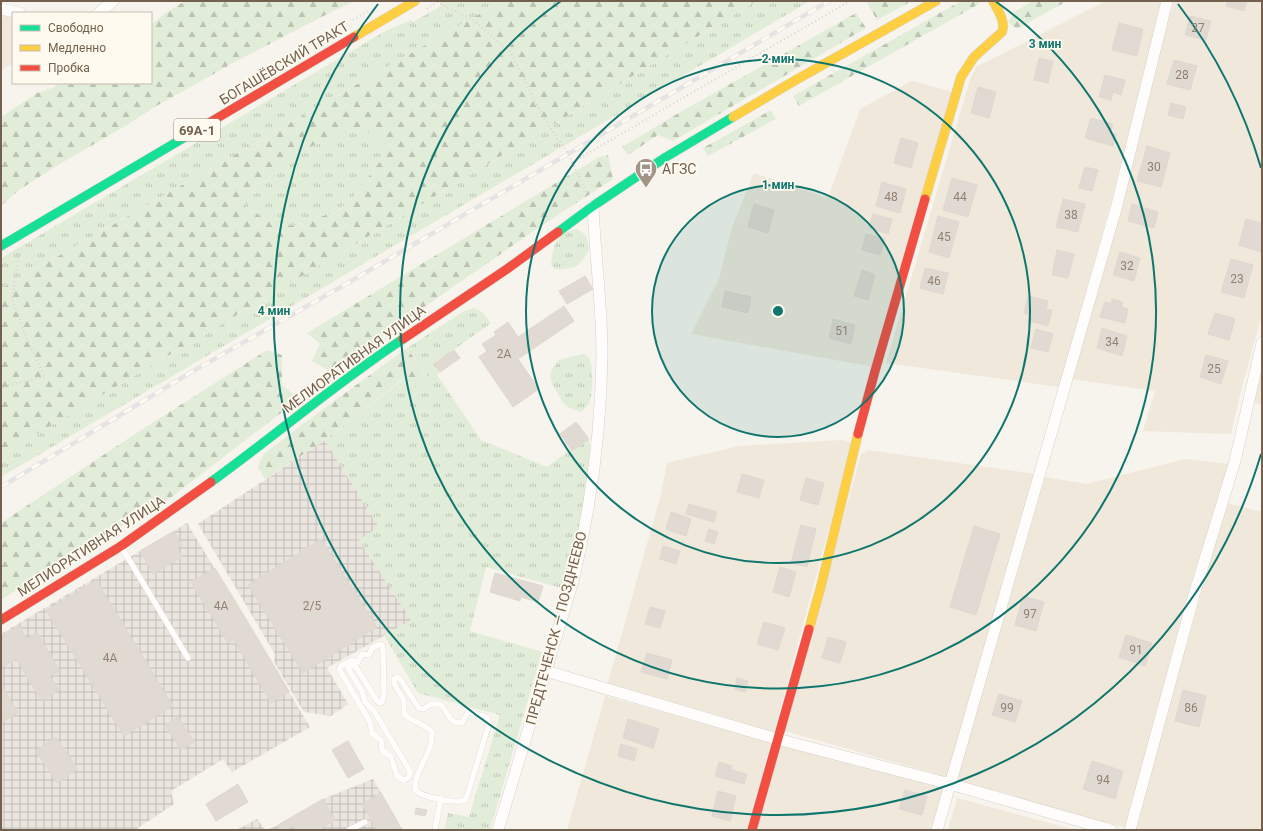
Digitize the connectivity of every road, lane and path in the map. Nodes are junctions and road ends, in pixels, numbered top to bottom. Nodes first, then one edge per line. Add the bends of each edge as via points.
1 (113, 1) edge
2 (400, 1) edge
3 (415, 1) edge
4 (850, 1) edge
5 (936, 1) edge
6 (993, 1) edge
7 (1167, 1) edge
8 (437, 2) dead end
9 (1, 9) edge
10 (15, 12) edge
11 (100, 12) edge
12 (393, 14) junction
13 (572, 162) junction
14 (593, 206) junction
15 (22, 234) junction
16 (1, 246) edge
17 (1262, 343) edge
18 (1, 389) edge
19 (121, 546) junction
20 (1, 620) edge
21 (376, 645) joint
22 (188, 658) dead end
23 (546, 671) junction
24 (777, 739) junction
25 (950, 784) junction
26 (441, 798) junction
27 (365, 822) dead end
28 (349, 830) edge
29 (435, 830) edge
30 (498, 830) edge
31 (752, 830) edge
32 (937, 830) edge
33 (1110, 830) edge
34 (1130, 830) edge

1 - 11 street
2 - 12 street
3 - 12 street, БОГАШЁВСКИЙ ТРАКТ / 69А-1
4 - 13 path
5 - 14 street, МЕЛИОРАТИВНАЯ УЛИЦА via 724,121
6 - 24 street via 1004,27 996,38 974,57 960,77 856,442 821,586
7 - 25 street via 1117,205
8 - 13 path via 473,20 512,53 541,113
9 - 10 street
12 - 15 street, БОГАШЁВСКИЙ ТРАКТ / 69А-1
13 - 14 path
14 - 19 street, МЕЛИОРАТИВНАЯ УЛИЦА via 507,269 374,358 245,458
14 - 23 street, ПРЕДТЕЧЕНСК — ПОЗДНЕЕВО via 602,356 598,430 580,552
15 - 16 street, БОГАШЁВСКИЙ ТРАКТ / 69А-1
15 - 18 path via 12,300 45,377
17 - 34 street via 1236,460 1194,595
19 - 20 street, МЕЛИОРАТИВНАЯ УЛИЦА
19 - 22 lane
21 - 21 lane via 369,655 362,654 358,662 352,660 339,667 339,671 370,722 372,733 381,740 382,750 391,757 397,776 404,780 410,776 410,771 374,711 365,702 362,691 348,668 351,665 356,667 377,701 382,702 383,650 382,645
23 - 24 street
23 - 30 street, ПРЕДТЕЧЕНСК — ПОЗДНЕЕВО
24 - 25 street
24 - 31 street
25 - 32 street
25 - 33 street
26 - 26 lane via 421,794 415,790 416,779 431,742 432,732 404,714 404,701 394,679 400,679 419,708 440,704 453,721 459,723 462,723 468,712 488,717 490,724 465,800 457,802
26 - 29 lane
27 - 28 lane

